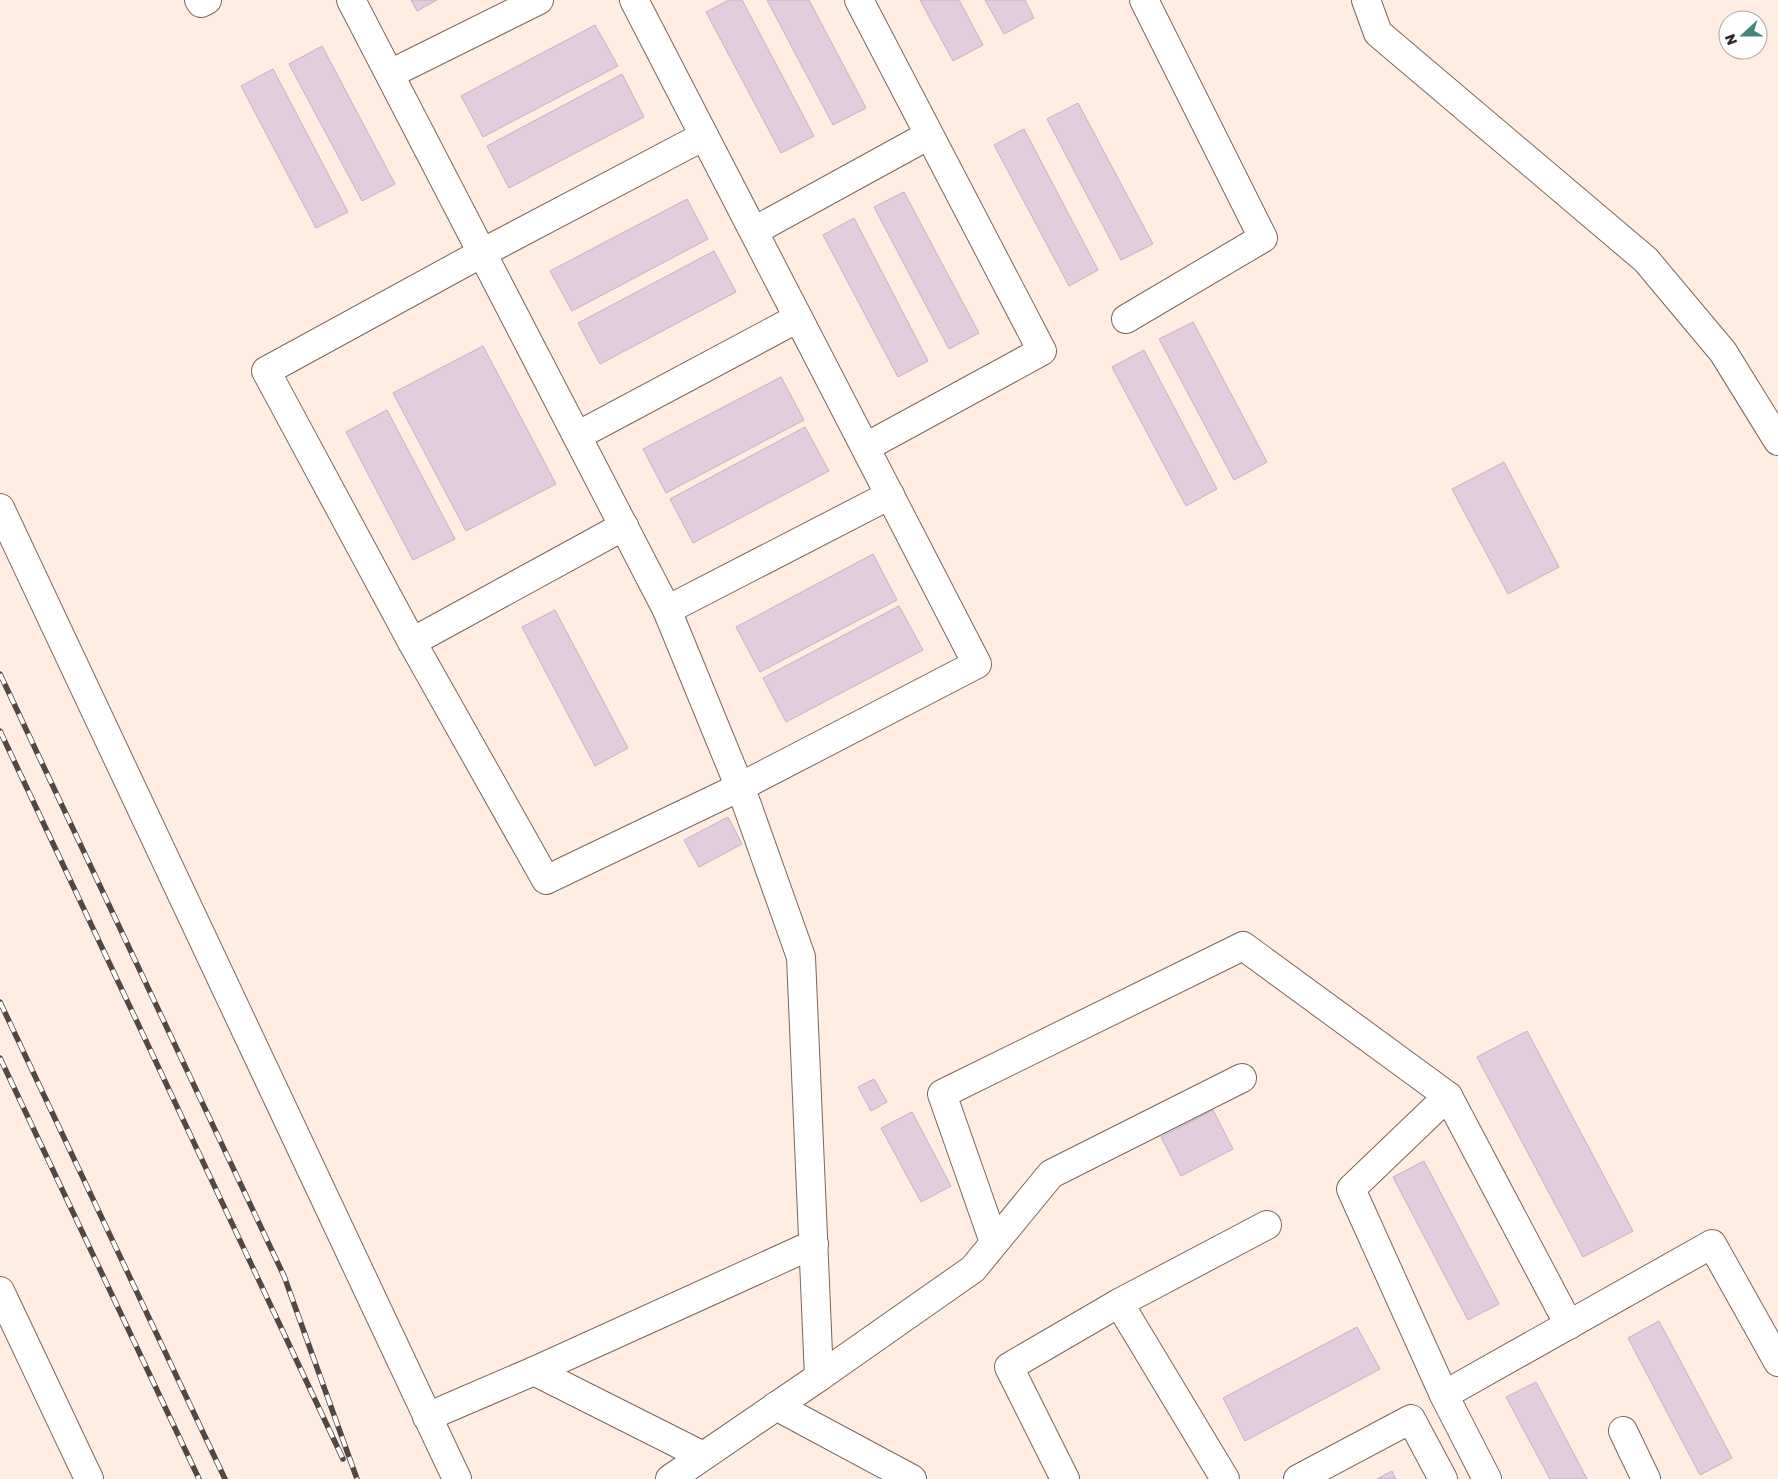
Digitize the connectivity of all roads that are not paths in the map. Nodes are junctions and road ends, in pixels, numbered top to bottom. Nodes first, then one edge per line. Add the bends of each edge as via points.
1 (199, 0) edge
2 (207, 0) edge
3 (352, 0) edge
4 (538, 0) edge
5 (859, 0) edge
6 (1144, 0) edge
7 (1366, 0) edge
8 (642, 3) edge
9 (390, 74) junction
10 (929, 135) junction
11 (704, 136) junction
12 (754, 231) junction
13 (482, 253) junction
14 (798, 318) junction
15 (1126, 319) dead end
16 (577, 436) junction
17 (1778, 441) edge
18 (866, 447) junction
19 (890, 494) junction
20 (0, 508) edge
21 (624, 526) junction
22 (667, 610) junction
23 (412, 642) junction
24 (744, 796) junction
25 (1242, 1078) dead end
26 (1448, 1096) junction
27 (1267, 1225) dead end
28 (994, 1242) junction
29 (814, 1244) junction
30 (0, 1291) edge
31 (1119, 1303) junction
32 (1569, 1325) junction
33 (1778, 1362) edge
34 (534, 1371) junction
35 (819, 1377) junction
36 (1444, 1396) junction
37 (776, 1406) junction
38 (427, 1417) junction
39 (1623, 1431) dead end
40 (703, 1456) junction
41 (88, 1479) edge
42 (457, 1479) edge
43 (670, 1479) edge
44 (912, 1479) edge
45 (1065, 1479) edge
46 (1225, 1479) edge
47 (1298, 1479) edge
48 (1443, 1479) edge
49 (1487, 1479) edge
50 (1646, 1479) edge

1 - 2 street via 201,3
3 - 9 street
4 - 9 street
5 - 10 street
6 - 15 street via 1263,238
7 - 17 street via 1378,33 1646,260 1723,352
8 - 11 street
9 - 13 street
10 - 12 street
10 - 18 street via 1042,351
11 - 12 street
11 - 13 street
12 - 14 street
13 - 16 street
13 - 23 street via 266,371
14 - 16 street
14 - 18 street
16 - 21 street
18 - 19 street
19 - 22 street
19 - 24 street via 977,664
20 - 38 street
21 - 22 street
21 - 23 street
22 - 24 street
23 - 24 street via 546,880
24 - 29 street via 801,957
25 - 28 street via 1051,1174
26 - 28 street via 1243,946 942,1094
26 - 32 street
26 - 36 street via 1351,1189
27 - 31 street
28 - 35 street via 973,1269
29 - 34 street
29 - 35 street
30 - 41 street
31 - 45 street via 1008,1367
31 - 46 street
32 - 33 street via 1712,1244
32 - 36 street
34 - 38 street
34 - 40 street
35 - 37 street
36 - 49 street
37 - 40 street
37 - 44 street
38 - 42 street
39 - 50 street
40 - 43 street
47 - 48 street via 1411,1419

